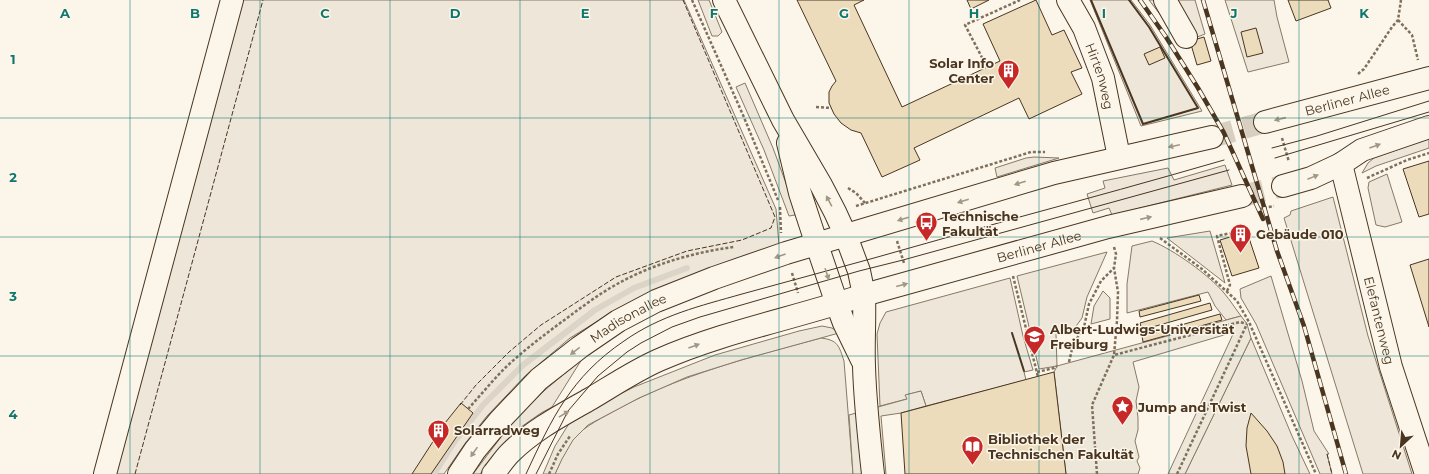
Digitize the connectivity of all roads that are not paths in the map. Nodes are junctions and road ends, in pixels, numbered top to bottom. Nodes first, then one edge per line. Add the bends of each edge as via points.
1 (232, 0) edge
2 (724, 0) edge
3 (1068, 0) edge
4 (1165, 0) edge
5 (1186, 37) dead end
6 (1424, 70) edge
7 (783, 120) junction
8 (1275, 120) tunnel mouth
9 (1429, 127) edge
10 (1212, 137) tunnel mouth
11 (1119, 157) junction
12 (1341, 164) junction
13 (1284, 186) tunnel mouth
14 (1242, 196) tunnel mouth
15 (846, 236) junction
16 (817, 245) junction
17 (864, 295) junction
18 (837, 304) junction
19 (864, 365) junction
20 (105, 474) edge
21 (459, 474) edge
22 (493, 474) edge
23 (873, 474) edge
24 (1426, 474) edge

1 - 20 main road
2 - 7 main road
3 - 11 main road, Hirtenweg via 1084,28 1103,78
4 - 5 main road
6 -> 8 main road, Berliner Allee
15 -> 7 main road
7 - 16 main road via 800,193
12 -> 9 main road via 1362,150
10 -> 11 main road
11 -> 15 main road via 1054,172
13 -> 12 main road via 1311,178
12 - 24 main road, Elefantenweg via 1392,366
17 -> 14 main road, Berliner Allee via 1108,227
15 - 16 main road, Madisonallee
15 - 17 main road via 859,271
16 -> 18 main road
16 -> 21 main road, Madisonallee via 714,278 656,300 618,320 539,379 500,420
17 - 18 main road, Berliner Allee
17 - 19 main road
18 - 19 main road
22 -> 18 main road via 509,454 531,435 658,360 725,336
19 - 23 main road

